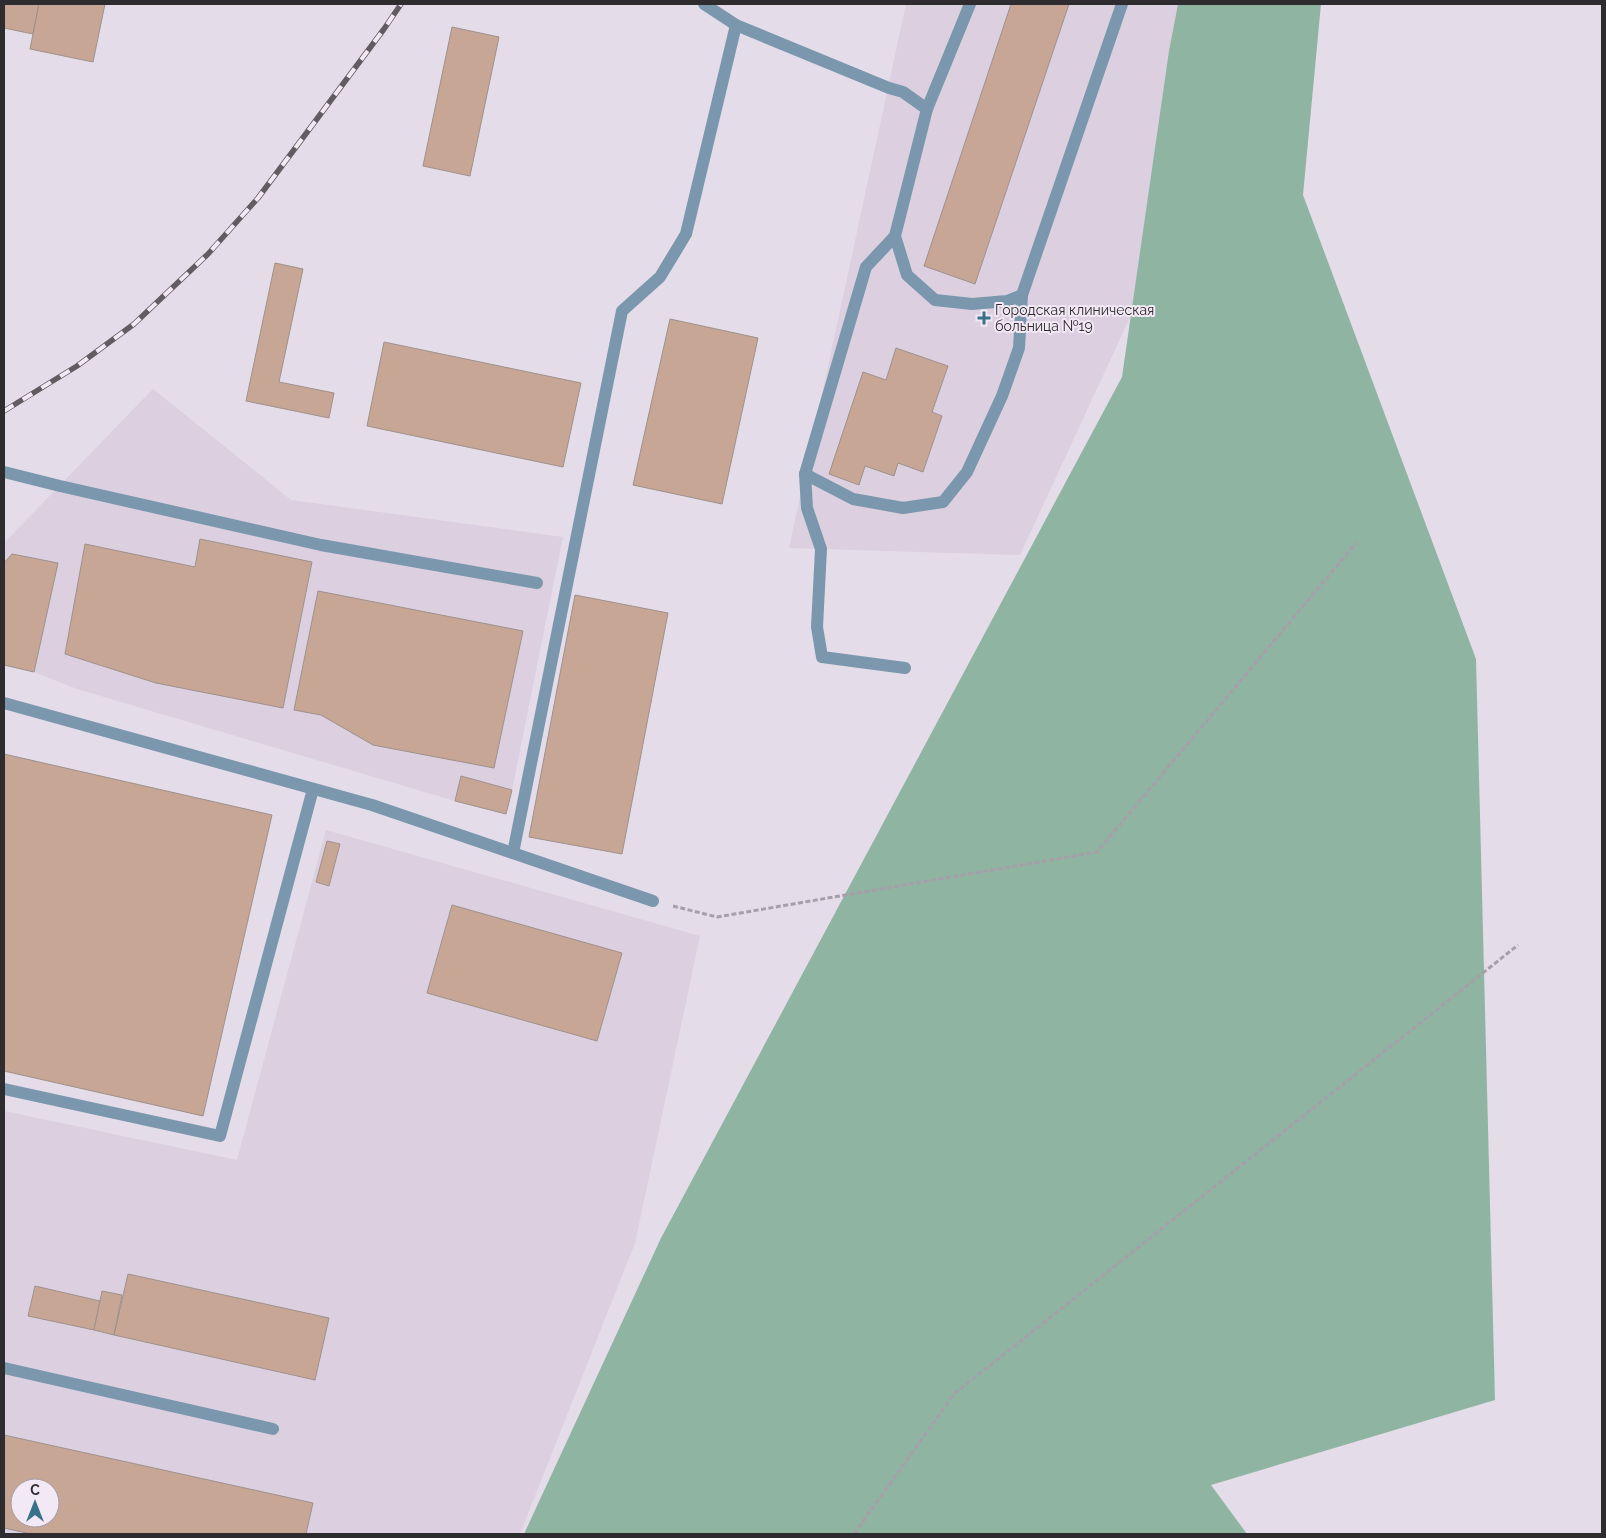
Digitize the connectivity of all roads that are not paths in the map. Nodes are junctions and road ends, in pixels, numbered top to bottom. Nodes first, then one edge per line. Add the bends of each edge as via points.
1 (704, 4) edge
2 (970, 4) edge
3 (1122, 4) edge
4 (736, 25) junction
5 (926, 109) junction
6 (895, 236) junction
7 (1022, 295) junction
8 (4, 472) edge
9 (805, 474) junction
10 (537, 583) dead end
11 (905, 668) dead end
12 (4, 703) edge
13 (313, 789) junction
14 (513, 853) junction
15 (653, 901) road end
16 (4, 1089) edge
17 (4, 1368) edge
18 (273, 1428) dead end

1 - 4 street
2 - 5 street
3 - 7 street
4 - 5 street via 903,92
4 - 14 street via 686,234 660,277 622,311
5 - 6 street
6 - 7 street via 907,275 935,300 972,304 1007,301
6 - 9 street via 866,267
7 - 9 street via 1019,348 1002,396 967,472 943,502 902,508 853,499
8 - 10 street via 320,545
9 - 11 street via 807,508 821,549 817,627 822,658
12 - 13 street
13 - 14 street via 372,805
13 - 16 street via 220,1136
14 - 15 street
17 - 18 street

